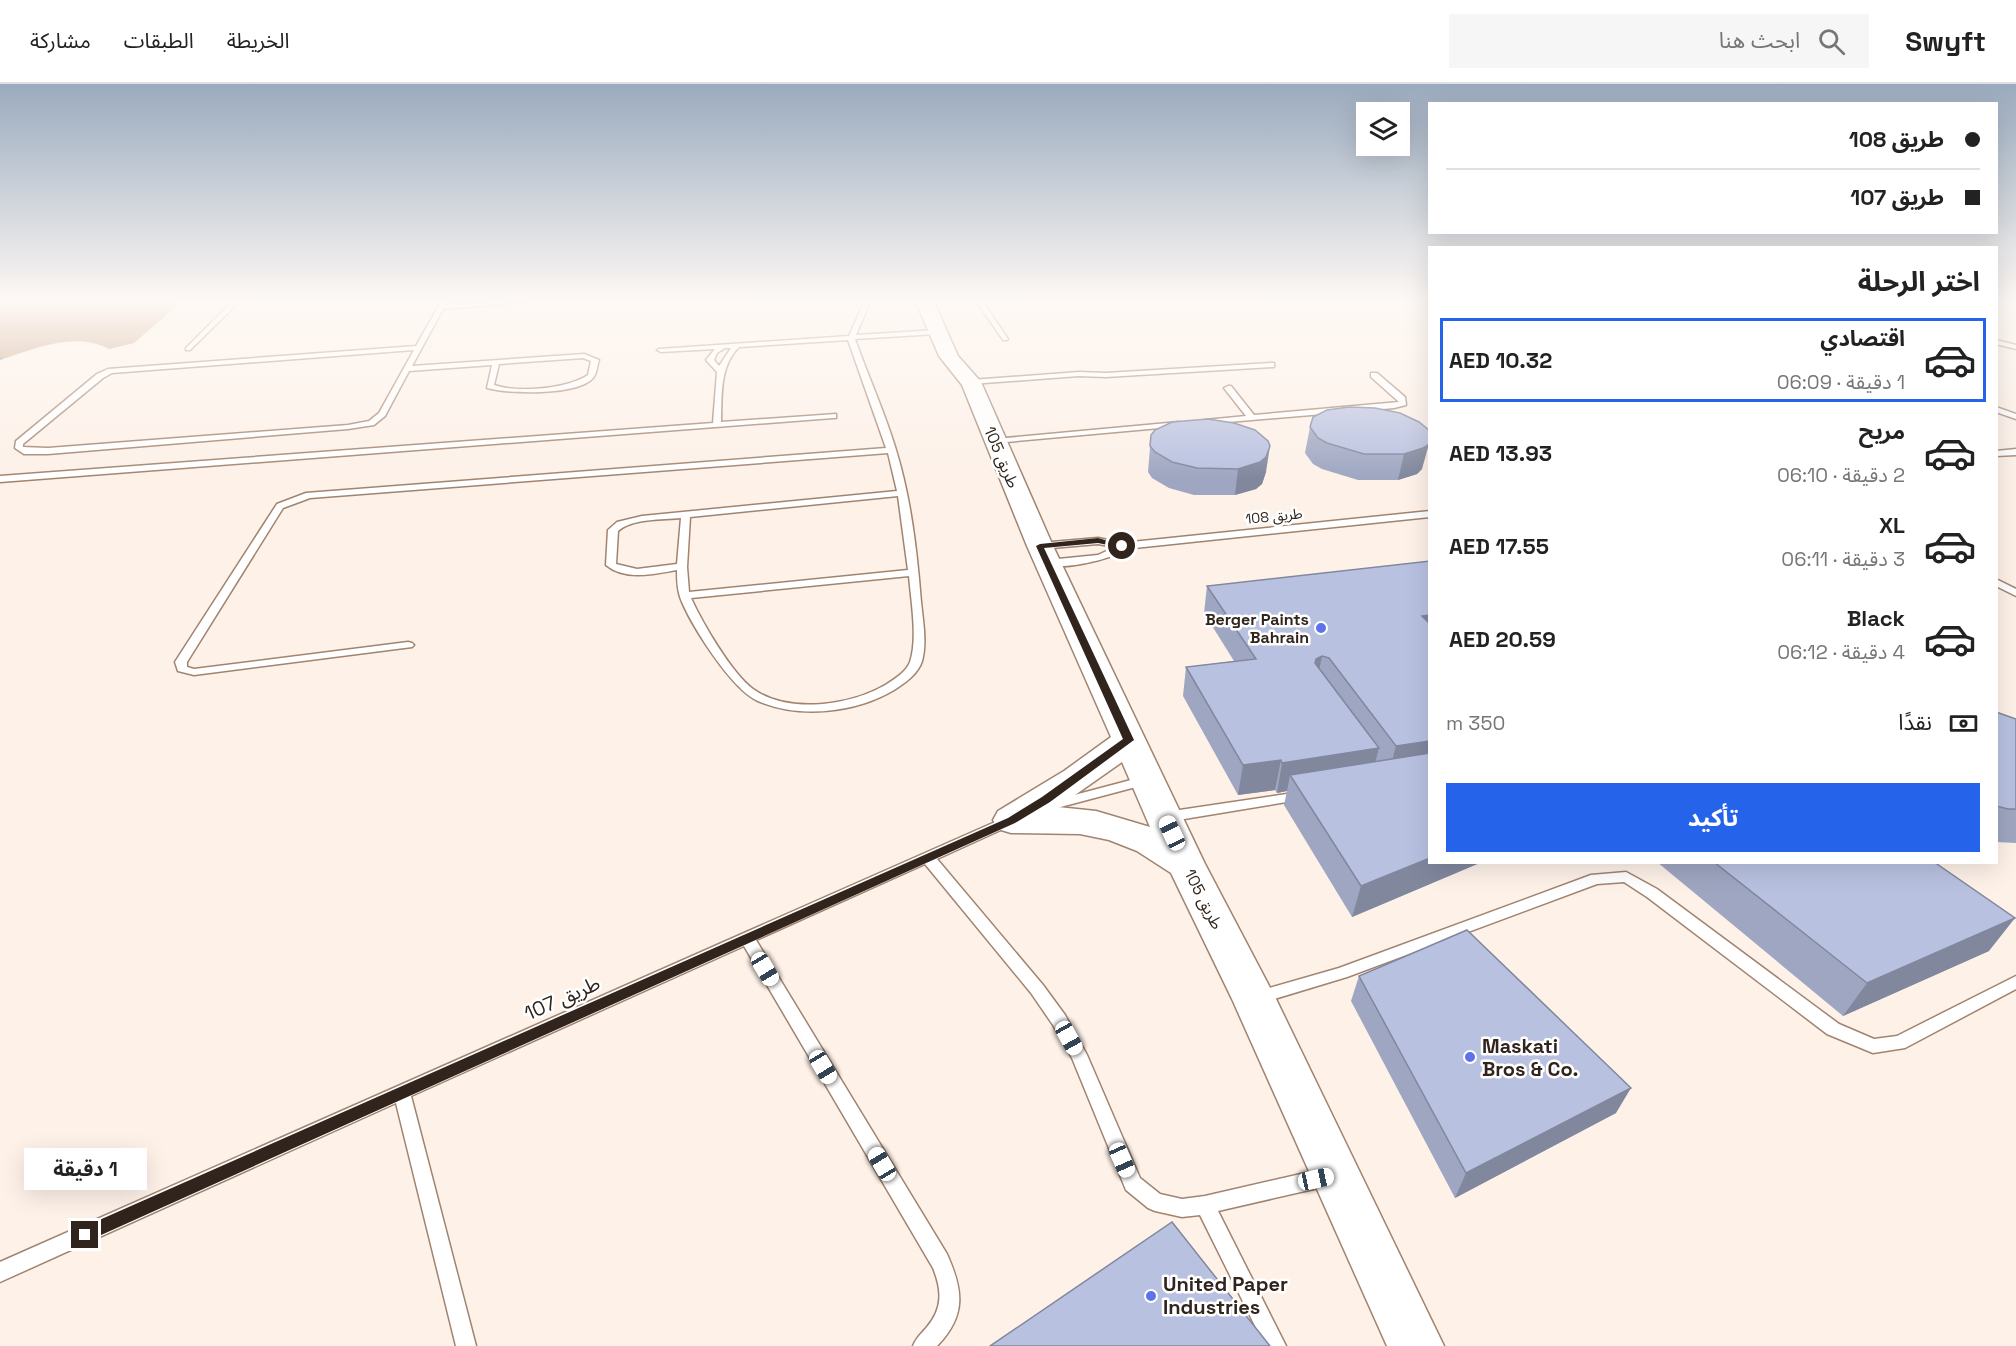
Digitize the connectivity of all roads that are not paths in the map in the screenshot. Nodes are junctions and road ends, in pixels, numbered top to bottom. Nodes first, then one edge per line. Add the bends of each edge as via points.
1 (246, 361) edge
2 (412, 361) edge
3 (522, 361) edge
4 (595, 361) edge
5 (711, 361) edge
6 (724, 361) edge
7 (859, 361) edge
8 (956, 361) edge
9 (496, 363) junction
10 (1271, 365) dead end
11 (969, 367) junction
12 (407, 369) junction
13 (720, 371) junction
14 (1374, 375) dead end
15 (1228, 388) dead end
16 (1998, 410) edge
17 (833, 416) dead end
18 (2016, 417) edge
19 (1252, 418) junction
20 (1998, 419) edge
21 (717, 424) junction
22 (995, 441) junction
23 (892, 450) junction
24 (2016, 452) edge
25 (1998, 454) edge
26 (0, 479) edge
27 (901, 493) junction
28 (686, 514) junction
29 (1428, 514) edge
30 (1122, 546) junction
31 (1044, 554) junction
32 (683, 566) junction
33 (914, 572) junction
34 (1998, 583) edge
35 (2016, 593) edge
36 (685, 596) junction
37 (408, 645) dead end
38 (1129, 740) junction
39 (1147, 780) junction
40 (1318, 793) edge
41 (1165, 817) junction
42 (1011, 820) junction
43 (928, 858) junction
44 (1186, 864) junction
45 (747, 938) junction
46 (2016, 982) edge
47 (1254, 999) junction
48 (402, 1093) junction
49 (1336, 1175) junction
50 (1205, 1205) junction
51 (0, 1272) edge
52 (466, 1346) edge
53 (923, 1346) edge
54 (1276, 1346) edge
55 (1416, 1346) edge

1 - 12 lane via 111,371 100,376 20,443 19,448 48,452 360,426 379,419
2 - 12 lane
3 - 9 lane
4 - 9 lane via 591,376 580,384 504,391 490,386
5 - 13 lane
6 - 13 lane
7 - 23 lane
8 - 11 street, طريق 105 via 960,373
9 - 12 lane
10 - 11 lane via 1106,375
11 - 22 street, طريق 105
13 - 21 lane
14 - 19 lane via 1403,403
15 - 19 lane
16 - 18 lane
17 - 21 lane
18 - 20 lane
19 - 22 lane
21 - 26 lane
22 - 31 street, طريق 105
23 - 27 lane
23 - 37 lane via 321,494 291,500 280,506 181,662 182,669 194,672
24 - 25 lane
27 - 28 lane
27 - 33 lane
28 - 32 lane
28 - 32 lane via 620,524 613,530 610,559 618,570 630,572
29 - 30 lane, طريق 108
30 - 31 lane, طريق 108 via 1098,541
30 - 31 lane, طريق 108 via 1107,556
31 - 38 street, طريق 105
32 - 36 lane
33 - 36 lane
33 - 36 lane via 919,640 915,663 895,685 861,701 819,708 778,704 747,691
34 - 35 lane
38 - 39 street, طريق 105
38 - 42 street via 1077,779
39 - 41 street, طريق 105
39 - 42 lane, طريق 107 via 1078,796
40 - 41 lane
41 - 44 street, طريق 105
42 - 43 lane, طريق 107
42 - 44 street via 1058,818 1104,825 1147,840
43 - 45 lane, طريق 107
43 - 50 lane via 1059,1020 1079,1055 1133,1184 1155,1202 1182,1208
44 - 47 street, طريق 105
45 - 48 lane, طريق 107
45 - 53 lane via 950,1281 950,1305 941,1328
46 - 47 lane via 1899,1043 1873,1046 1833,1029 1626,877 1596,879 1342,973
47 - 49 street, طريق 105
48 - 51 lane, طريق 107
48 - 52 lane
49 - 50 lane
49 - 55 street, طريق 105
50 - 54 lane

